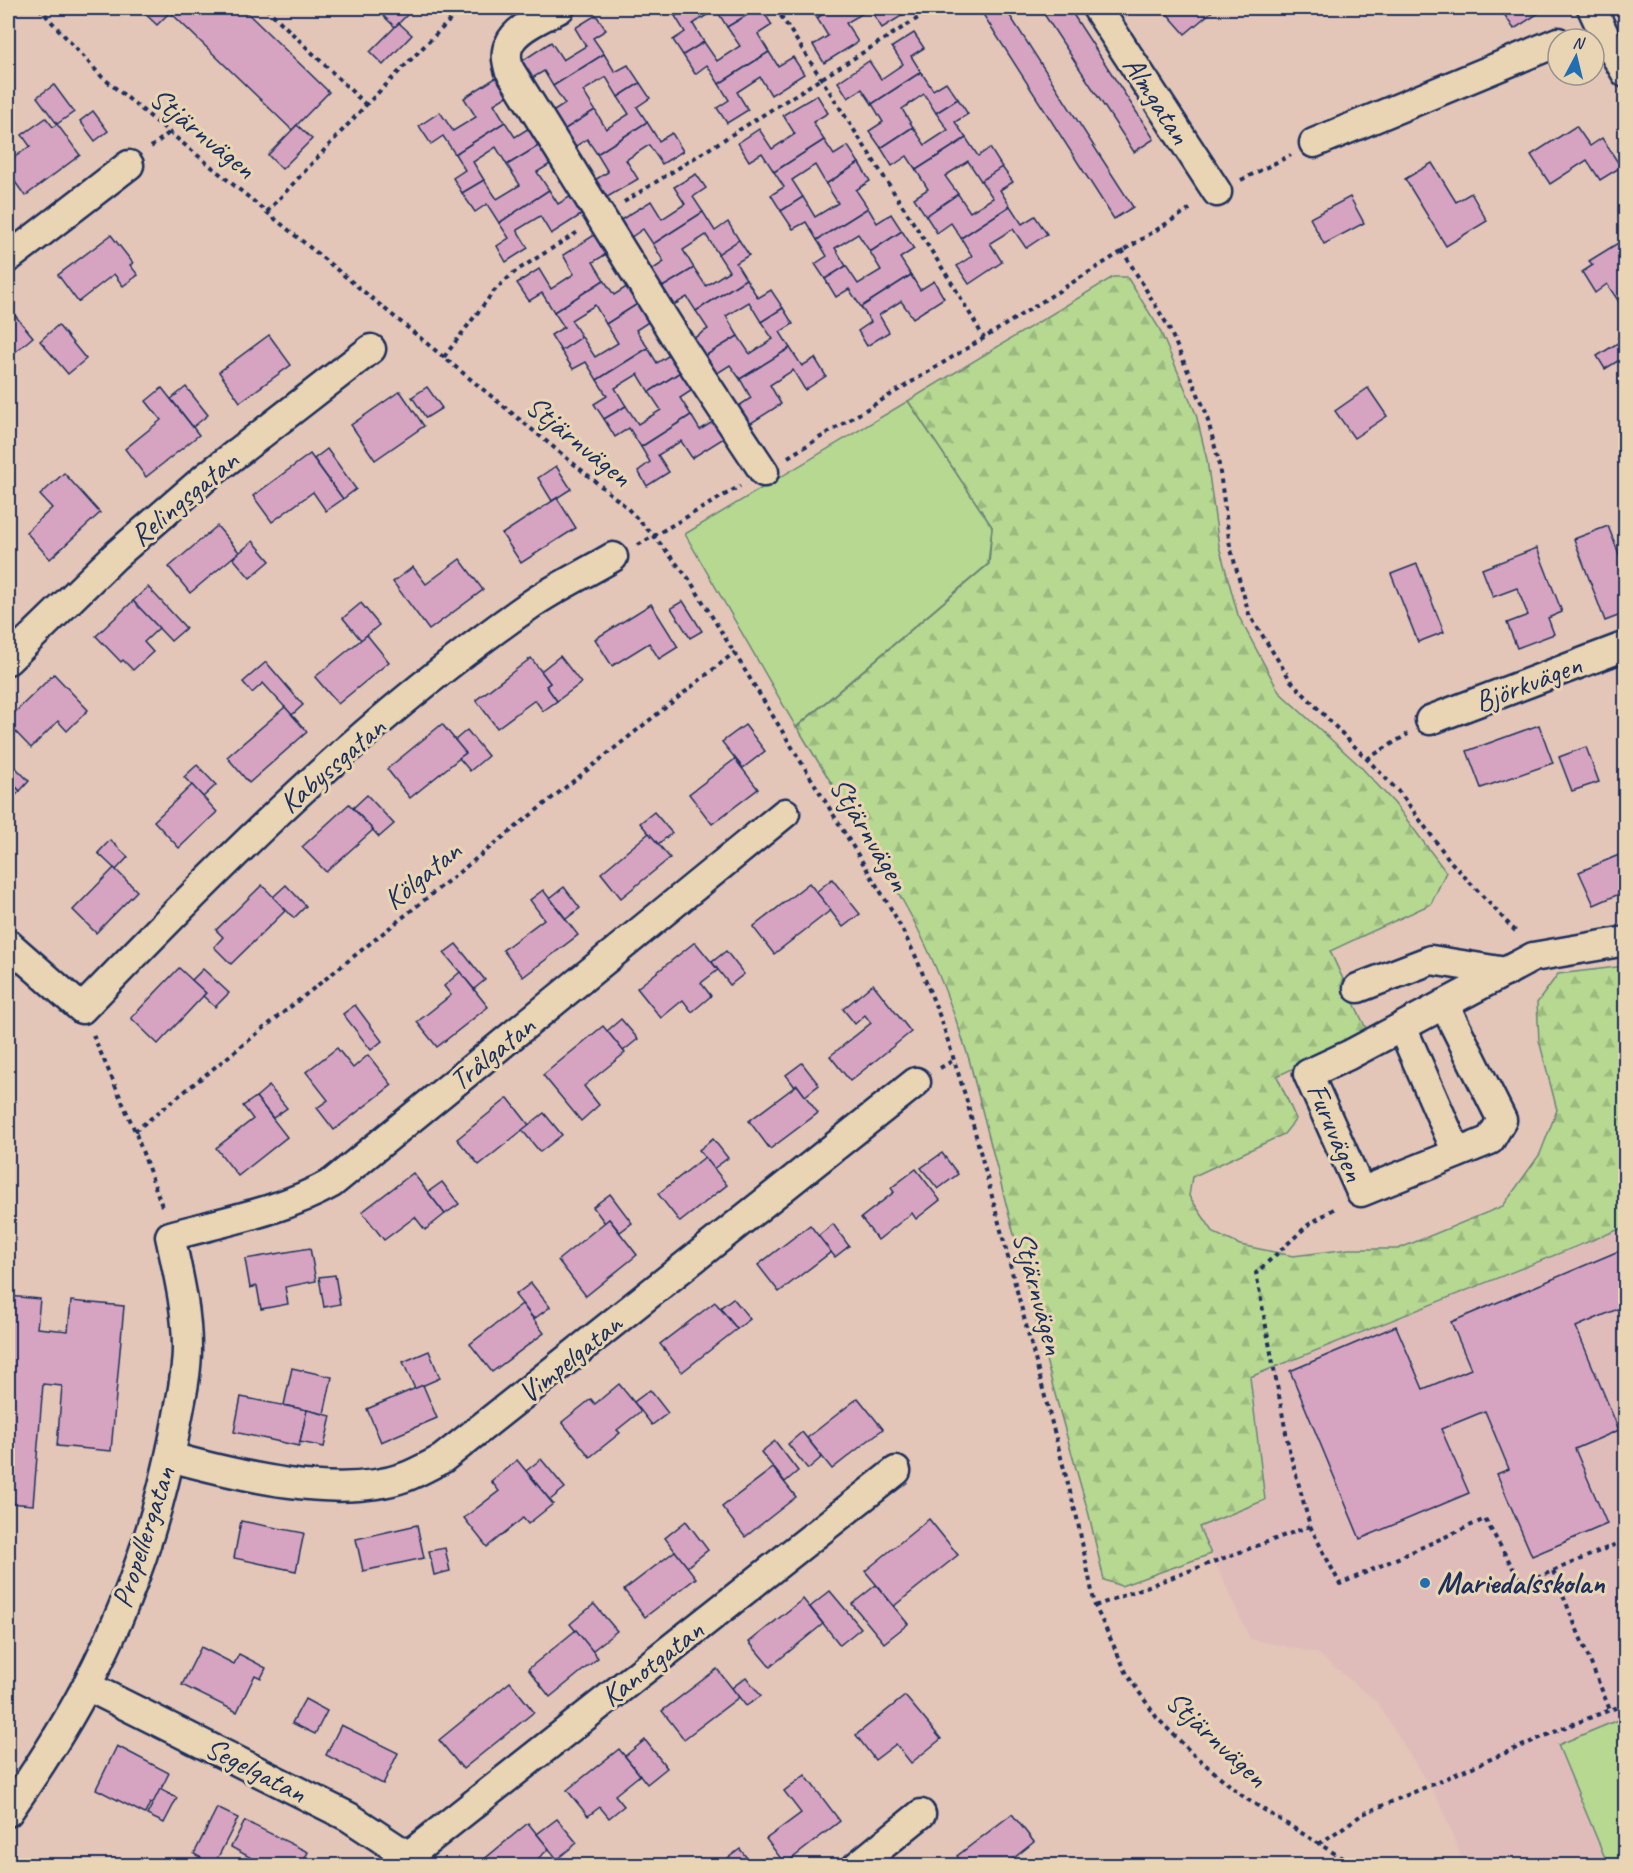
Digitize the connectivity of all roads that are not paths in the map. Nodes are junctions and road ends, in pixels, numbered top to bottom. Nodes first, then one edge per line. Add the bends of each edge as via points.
1 (560, 8) edge
2 (1097, 8) edge
3 (1600, 10) edge
4 (1586, 27) edge
5 (1546, 47) edge
6 (1626, 73) edge
7 (1314, 143) road end
8 (129, 165) dead end
9 (1217, 192) road end
10 (8, 258) edge
11 (371, 349) dead end
12 (764, 472) road end
13 (613, 557) road end
14 (1626, 646) edge
15 (8, 660) edge
16 (1430, 720) road end
17 (785, 813) dead end
18 (1626, 941) edge
19 (8, 944) edge
20 (1506, 972) junction
21 (1358, 988) dead end
22 (1444, 1004) junction
23 (1402, 1027) junction
24 (916, 1082) dead end
25 (1457, 1153) junction
26 (170, 1236) joint
27 (170, 1457) junction
28 (896, 1471) dead end
29 (87, 1686) junction
30 (8, 1812) edge
31 (921, 1814) dead end
32 (413, 1861) edge
33 (857, 1866) edge

1 - 12 street via 520,31 509,44 509,69
2 - 9 street, Almgatan
3 - 4 street
3 - 6 street via 1608,43
5 - 7 street
8 - 10 street
11 - 15 street, Relingsgatan via 206,477 115,556
13 - 19 street, Kabyssgatan via 532,604 359,739 261,828 82,1010
14 - 16 street, Björkvägen
17 - 26 street, Trålgatan via 332,1183 275,1209
18 - 20 street, Furuvägen via 1533,957
20 - 21 street via 1431,960
20 - 22 street, Furuvägen
22 - 23 street, Furuvägen
22 - 25 street, Furuvägen via 1502,1120 1490,1140
23 - 25 street
23 - 25 street, Furuvägen via 1308,1074 1361,1192
24 - 27 street, Vimpelgatan via 442,1459 404,1477 364,1486 322,1486 276,1481
26 - 27 street, Propellergatan via 183,1294 187,1350
27 - 29 street, Propellergatan via 132,1584
28 - 32 street, Kanotgatan
29 - 30 street, Propellergatan
29 - 32 street, Segelgatan via 349,1817
31 - 33 street

